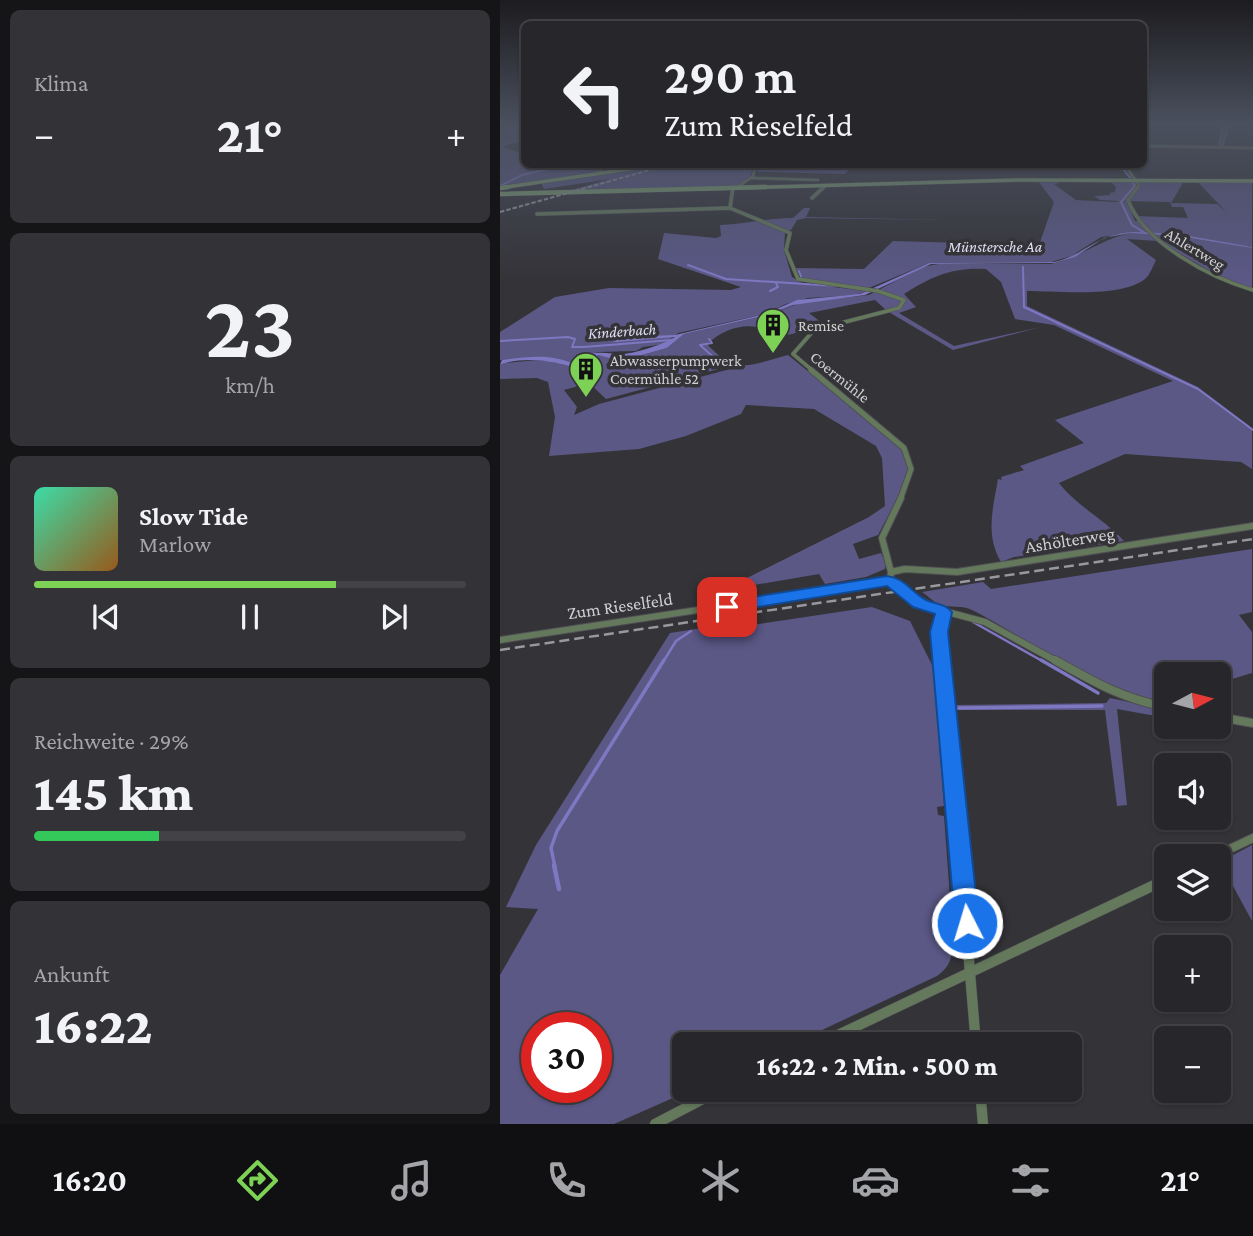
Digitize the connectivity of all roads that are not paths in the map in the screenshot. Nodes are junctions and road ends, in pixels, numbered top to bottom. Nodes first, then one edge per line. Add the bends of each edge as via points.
1 (581, 176) edge
2 (1133, 176) edge
3 (751, 178) joint
4 (818, 180) dead end
5 (1136, 180) junction
6 (1252, 181) edge
7 (826, 185) junction
8 (736, 187) junction
9 (500, 191) edge
10 (812, 198) dead end
11 (730, 208) junction
12 (537, 214) dead end
13 (1252, 290) edge
14 (1252, 526) edge
15 (891, 572) junction
16 (890, 581) junction
17 (944, 612) junction
18 (500, 640) edge
19 (1154, 705) edge
20 (1232, 719) edge
21 (1252, 723) edge
22 (1252, 838) edge
23 (1231, 848) edge
24 (1154, 885) edge
25 (971, 973) junction
26 (845, 1032) edge
27 (975, 1032) edge
28 (695, 1102) edge
29 (981, 1102) edge
30 (655, 1124) edge
31 (983, 1124) edge

1 - 9 main road
2 - 5 street
3 - 4 street
3 - 8 street
5 - 6 main road
5 - 7 main road
5 - 13 street, Ahlertweg via 1139,188 1128,201 1134,218 1178,256 1225,282
7 - 8 main road
7 - 10 street
8 - 9 main road
8 - 11 street
11 - 12 street, Coermühle
11 - 15 street, Coermühle via 788,232 786,250 795,276 804,281 878,291 905,303 814,330 793,354 912,458 911,473 882,538
14 - 15 street, Ashölterweg via 957,572
15 - 16 street, Coermühle
16 - 17 street via 919,603
16 - 18 street, Zum Rieselfeld
17 - 19 street via 985,622 1112,692
17 - 25 street via 939,632
20 - 21 street
22 - 23 street
24 - 25 street
25 - 26 street
25 - 27 street
28 - 30 street
29 - 31 street

